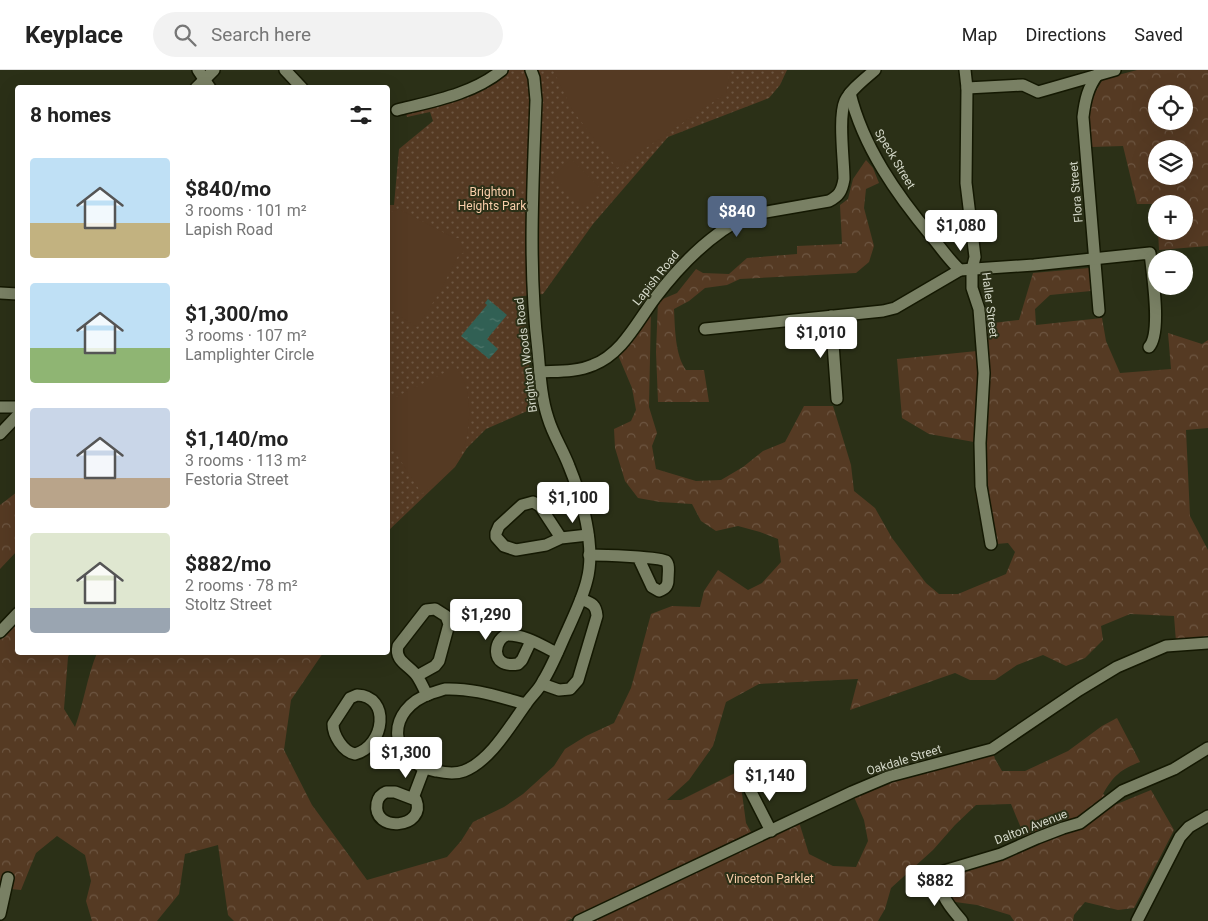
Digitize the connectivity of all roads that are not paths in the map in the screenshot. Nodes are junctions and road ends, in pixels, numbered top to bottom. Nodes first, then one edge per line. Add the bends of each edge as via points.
1 (214, 70) edge
2 (285, 70) edge
3 (502, 70) edge
4 (531, 70) edge
5 (874, 70) edge
6 (965, 70) edge
7 (1115, 70) edge
8 (1098, 74) junction
9 (204, 79) edge
10 (299, 85) edge
11 (967, 88) junction
12 (850, 93) junction
13 (397, 110) dead end
14 (1096, 259) junction
15 (960, 270) junction
16 (972, 270) junction
17 (0, 293) edge
18 (15, 294) edge
19 (1099, 311) dead end
20 (831, 316) junction
21 (705, 328) dead end
22 (1149, 347) dead end
23 (540, 372) junction
24 (837, 399) dead end
25 (0, 407) edge
26 (15, 407) edge
27 (15, 418) edge
28 (0, 434) edge
29 (588, 536) junction
30 (561, 538) junction
31 (991, 544) dead end
32 (589, 555) junction
33 (638, 557) dead end
34 (581, 599) junction
35 (15, 616) edge
36 (0, 632) edge
37 (531, 641) dead end
38 (1208, 643) edge
39 (557, 653) junction
40 (416, 676) junction
41 (542, 684) junction
42 (427, 695) junction
43 (526, 704) junction
44 (378, 734) junction
45 (396, 735) junction
46 (1208, 748) edge
47 (424, 769) junction
48 (747, 784) dead end
49 (413, 798) dead end
50 (1208, 816) edge
51 (771, 831) junction
52 (8, 878) dead end
53 (0, 914) edge
54 (579, 921) edge
55 (962, 921) edge
56 (1137, 921) edge

1 - 9 street
2 - 10 street
3 - 13 street via 473,88
4 - 23 street, Brighton Woods Road via 536,100 531,242
5 - 12 street, Lapish Road
6 - 11 street, Haller Street
7 - 8 street
8 - 11 street via 1038,92 1023,84
8 - 14 street, Flora Street via 1089,85 1083,117
11 - 16 street, Haller Street via 966,183 975,257
12 - 15 street, Speck Street via 867,144 910,211
12 - 23 street, Lapish Road via 842,111 844,179 838,197 829,202 749,215 739,220 684,263 624,342 606,359 583,368
14 - 16 street
14 - 19 street, Flora Street
14 - 22 street via 1150,253 1156,325
15 - 16 street
15 - 20 street via 890,310
16 - 31 street, Haller Street via 984,374 981,486
17 - 18 street
20 - 21 street
20 - 24 street
23 - 29 street, Brighton Woods Road via 548,417 570,468
25 - 26 street
27 - 28 street
29 - 30 street
29 - 32 street, Brighton Woods Road
30 - 30 street via 540,506 533,502 522,505 499,526 496,533 504,546 516,550 546,545
32 - 33 street
32 - 34 street, Brighton Woods Road via 588,577
34 - 39 street, Brighton Woods Road
34 - 41 street via 593,604 597,616 578,680 570,689 559,690
35 - 36 street
37 - 39 street
38 - 51 street, Oakdale Street via 1166,646 1117,667 992,749 890,776
39 - 41 street, Brighton Woods Road
40 - 40 street via 401,661 398,646 426,610 435,609 446,616 449,624 439,660 435,666
40 - 42 street
41 - 43 street, Brighton Woods Road
42 - 43 street via 443,689 476,690
42 - 45 street via 412,702 401,716
43 - 47 street, Brighton Woods Road via 480,762 463,772
44 - 44 street via 378,707 361,695 350,698 333,724 334,732 350,754 372,744
44 - 45 street
45 - 47 street via 412,761
46 - 55 street, Dalton Avenue via 1174,769 1122,791 1080,824 1001,854 944,871 940,879 941,888
47 - 49 street
48 - 51 street
50 - 56 street via 1189,827 1180,837
51 - 54 street, Oakdale Street
52 - 53 street

